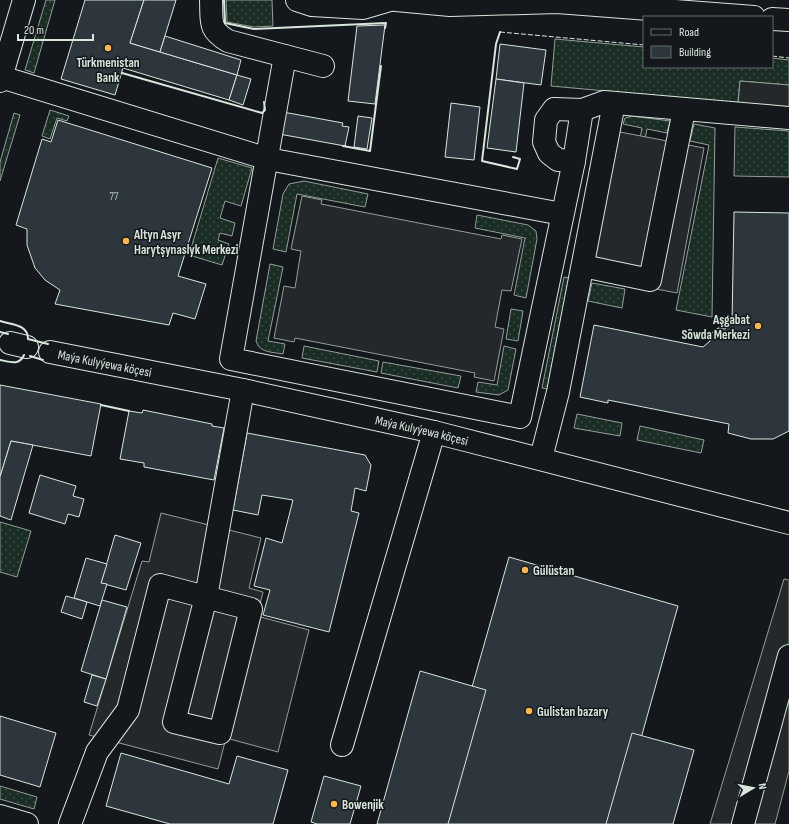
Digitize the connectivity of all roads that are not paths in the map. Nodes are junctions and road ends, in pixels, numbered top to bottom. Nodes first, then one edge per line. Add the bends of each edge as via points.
1 (24, 0) edge
2 (211, 0) edge
3 (297, 0) edge
4 (390, 0) edge
5 (396, 0) edge
6 (730, 7) edge
7 (752, 16) edge
8 (773, 19) edge
9 (789, 20) edge
10 (286, 56) junction
11 (323, 66) dead end
12 (1, 79) edge
13 (614, 103) junction
14 (582, 110) junction
15 (684, 110) junction
16 (789, 118) edge
17 (268, 159) junction
18 (574, 161) junction
19 (562, 214) junction
20 (583, 266) junction
21 (50, 352) dead end
22 (243, 390) junction
23 (434, 432) junction
24 (541, 458) junction
25 (789, 523) edge
26 (206, 597) junction
27 (789, 656) edge
28 (342, 745) dead end
29 (0, 816) edge
30 (27, 824) edge
31 (70, 824) edge
32 (743, 824) edge

1 - 12 street
2 - 10 street via 212,26 217,34 228,41
3 - 4 street via 312,5 362,8
5 - 6 street via 450,5 557,2
6 - 7 street
8 - 9 street
10 - 11 street
10 - 17 street
12 - 17 street
13 - 14 street via 604,102
13 - 15 street
13 - 20 street
14 - 18 street
14 - 18 street via 554,110 546,120 544,142 549,153 558,160
15 - 16 street
15 - 20 street via 650,280
17 - 19 street
17 - 19 street via 231,359 520,417
18 - 19 street
20 - 24 street via 558,392
21 - 22 street, Maýa Kulyýewa köçesi
22 - 23 street, Maýa Kulyýewa köçesi
22 - 26 street
23 - 24 street, Maýa Kulyýewa köçesi
23 - 28 street
24 - 25 street, Maýa Kulyýewa köçesi
26 - 26 street via 251,608 220,733 174,722
26 - 31 street via 160,585 128,710 97,752
27 - 32 street
29 - 30 street

